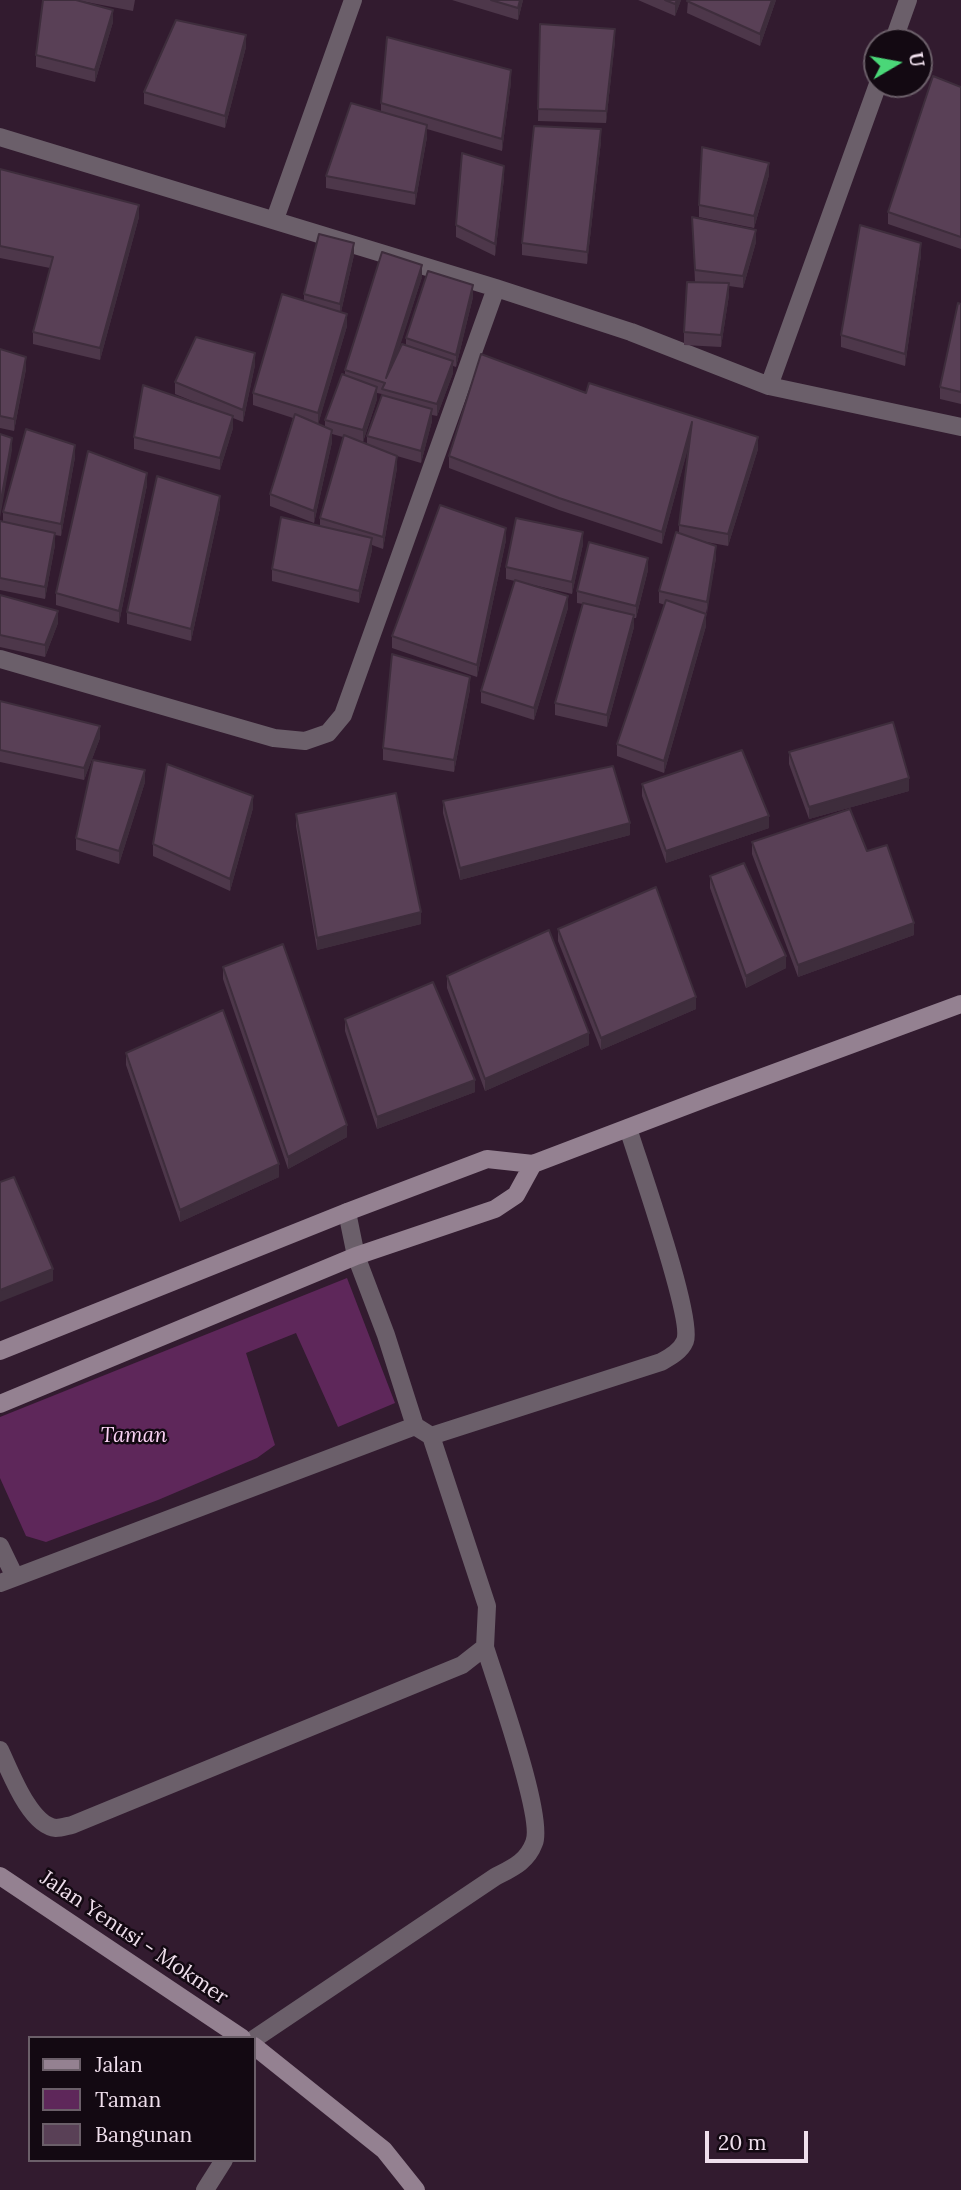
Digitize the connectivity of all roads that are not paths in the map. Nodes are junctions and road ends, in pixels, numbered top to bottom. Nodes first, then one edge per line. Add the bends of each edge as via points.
1 (352, 0) edge
2 (908, 0) edge
3 (898, 28) edge
4 (873, 98) edge
5 (0, 137) edge
6 (275, 219) junction
7 (496, 288) junction
8 (769, 386) junction
9 (961, 427) edge
10 (0, 659) edge
11 (961, 1004) edge
12 (628, 1128) junction
13 (533, 1164) junction
14 (347, 1213) junction
15 (356, 1256) junction
16 (0, 1351) edge
17 (0, 1404) edge
18 (415, 1426) junction
19 (431, 1436) junction
20 (0, 1546) edge
21 (8, 1580) edge
22 (485, 1647) junction
23 (0, 1750) edge
24 (0, 1876) edge
25 (239, 2036) edge
26 (256, 2038) edge
27 (256, 2048) edge
28 (222, 2162) edge
29 (205, 2190) edge
30 (416, 2190) edge

1 - 6 street
2 - 3 street
4 - 8 street
5 - 6 street
6 - 7 street
7 - 8 street via 631,332
7 - 10 street via 342,715 328,733 305,741 274,738
8 - 9 street
11 - 12 main road
12 - 13 main road
12 - 19 street via 680,1294 686,1340 661,1362
13 - 14 main road via 487,1159
13 - 15 main road via 516,1195 506,1203
14 - 15 street
14 - 16 main road
15 - 17 main road
15 - 18 street
18 - 19 street
18 - 21 street
19 - 22 street via 487,1606
20 - 21 street
22 - 23 street via 463,1665 72,1825 55,1828 40,1821
22 - 26 street via 535,1817 536,1841 525,1860
24 - 25 main road, Jalan Yenusi - Mokmer
27 - 30 main road via 384,2150
28 - 29 street

